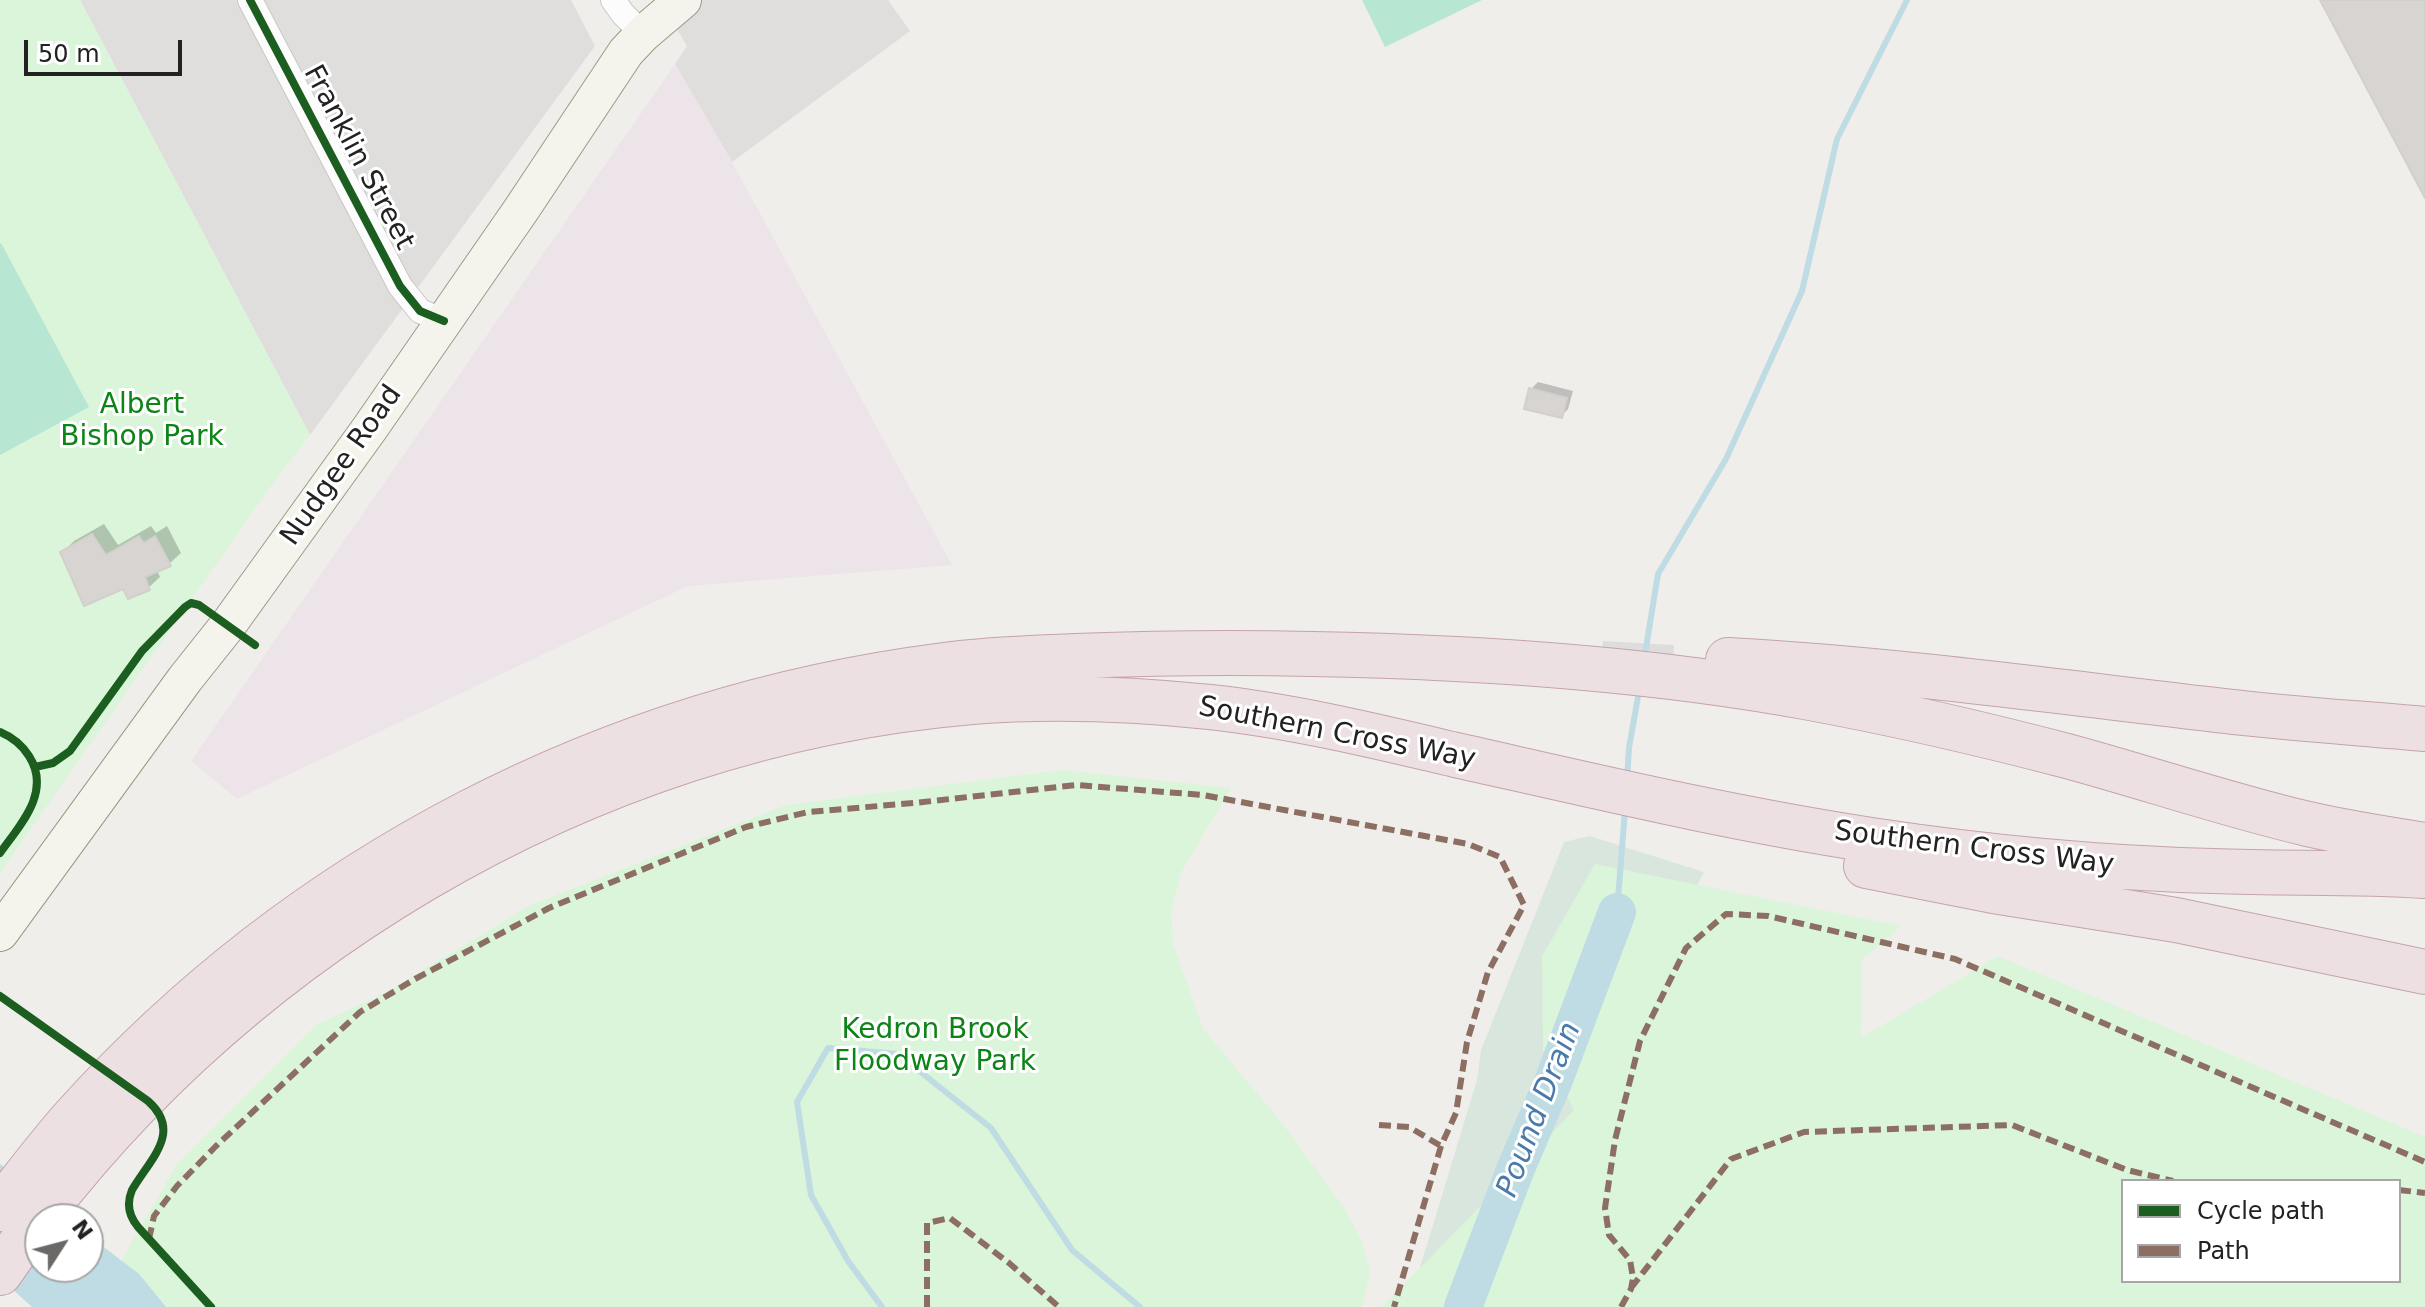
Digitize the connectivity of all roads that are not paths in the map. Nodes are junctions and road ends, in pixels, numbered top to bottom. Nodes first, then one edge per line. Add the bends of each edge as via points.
1 (250, 0) edge
2 (613, 0) edge
3 (683, 0) edge
4 (643, 34) junction
5 (444, 321) junction
6 (1673, 668) junction
7 (2425, 729) edge
8 (1676, 808) junction
9 (2425, 845) edge
10 (2425, 876) edge
11 (0, 933) edge
12 (2425, 972) edge
13 (0, 1209) edge
14 (0, 1273) edge

1 - 5 street, Franklin Street via 400,286 420,311
2 - 4 street
3 - 4 main road, Nudgee Road
4 - 5 main road, Nudgee Road
5 - 11 main road, Nudgee Road
6 - 7 highway via 1814,665
6 - 9 highway via 2067,756 2303,823
6 - 13 highway, Southern Cross Way via 1230,652 1038,657 846,681 663,729 528,783 420,838 290,923 180,1010 126,1061
8 - 10 highway, Southern Cross Way via 1869,840 2098,865
8 - 12 highway via 1889,871 2176,920
8 - 14 highway, Southern Cross Way via 1320,724 1180,705 970,702 842,721 738,745 601,792 515,830 377,908 315,950 224,1022 131,1111

